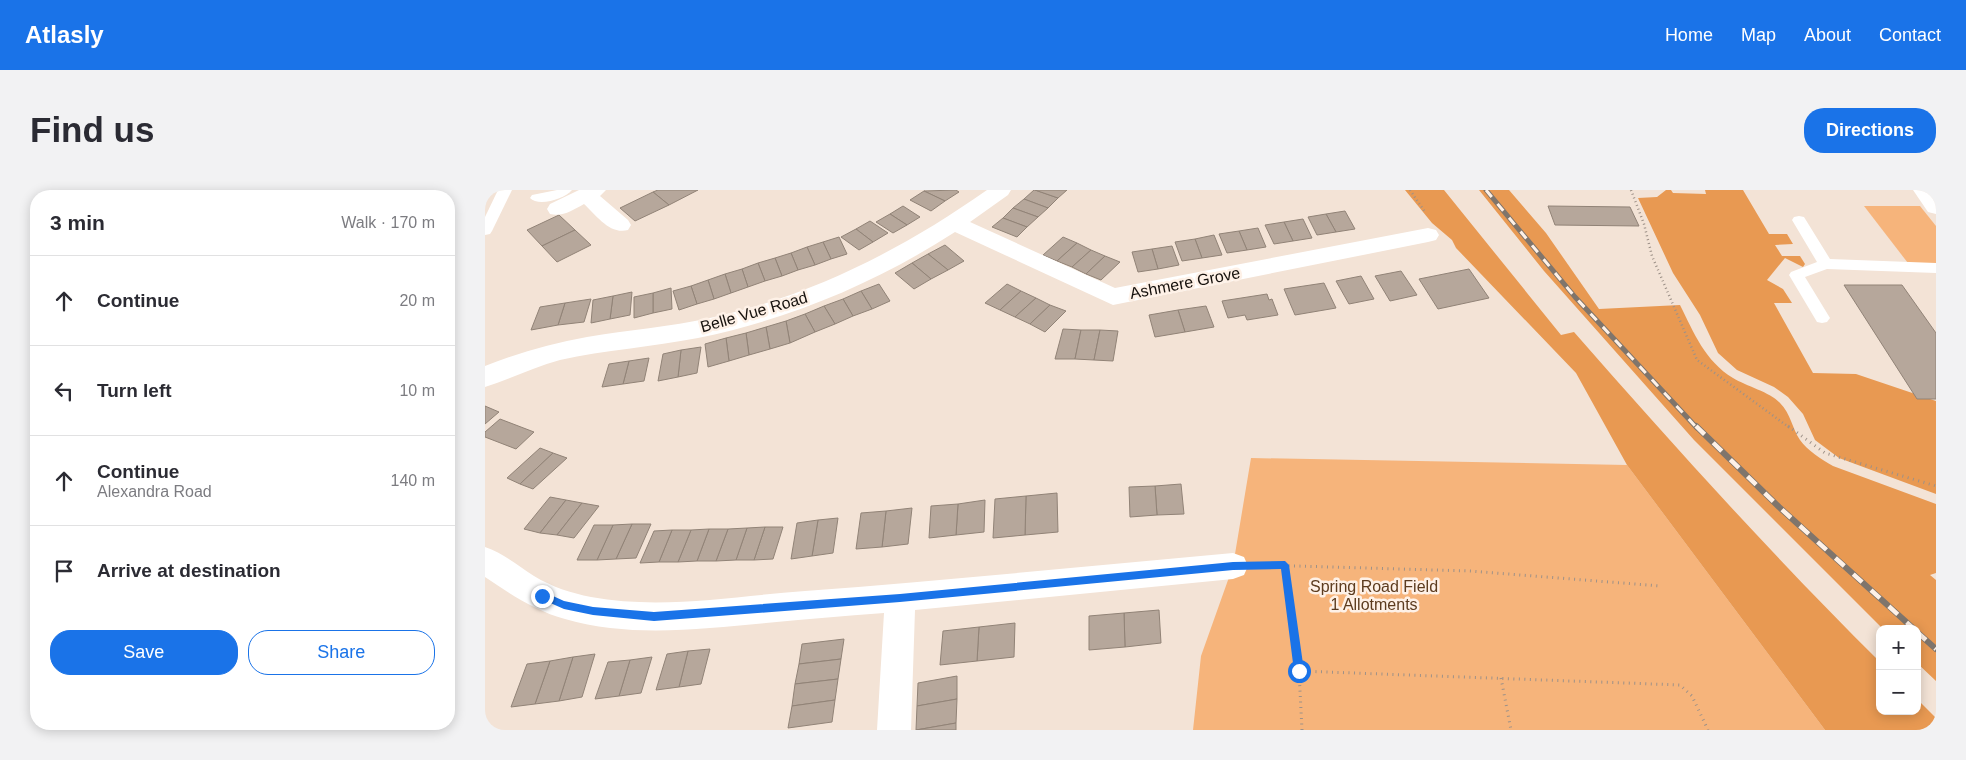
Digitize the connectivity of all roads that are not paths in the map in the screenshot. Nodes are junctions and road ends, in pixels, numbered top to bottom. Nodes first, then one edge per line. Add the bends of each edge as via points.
1 (505, 190) edge
2 (1001, 190) edge
3 (1923, 190) edge
4 (572, 197) edge
5 (537, 198) dead end
6 (1936, 207) edge
7 (1799, 220) dead end
8 (954, 224) junction
9 (620, 225) dead end
10 (485, 231) edge
11 (1428, 235) dead end
12 (1826, 264) junction
13 (1936, 268) edge
14 (1822, 318) dead end
15 (485, 377) edge
16 (485, 560) edge
17 (1233, 566) road end
18 (900, 598) junction
19 (894, 730) edge

1 - 10 lane
2 - 8 street, Belle Vue Road
3 - 6 street
4 - 5 lane
4 - 9 street
7 - 12 lane
8 - 11 street, Ashmere Grove via 1113,297
8 - 15 street, Belle Vue Road via 875,269 754,315 712,326 571,348 529,359
12 - 13 lane
12 - 14 lane via 1796,275
16 - 18 street via 542,596 593,611 654,616
17 - 18 street
18 - 19 street

